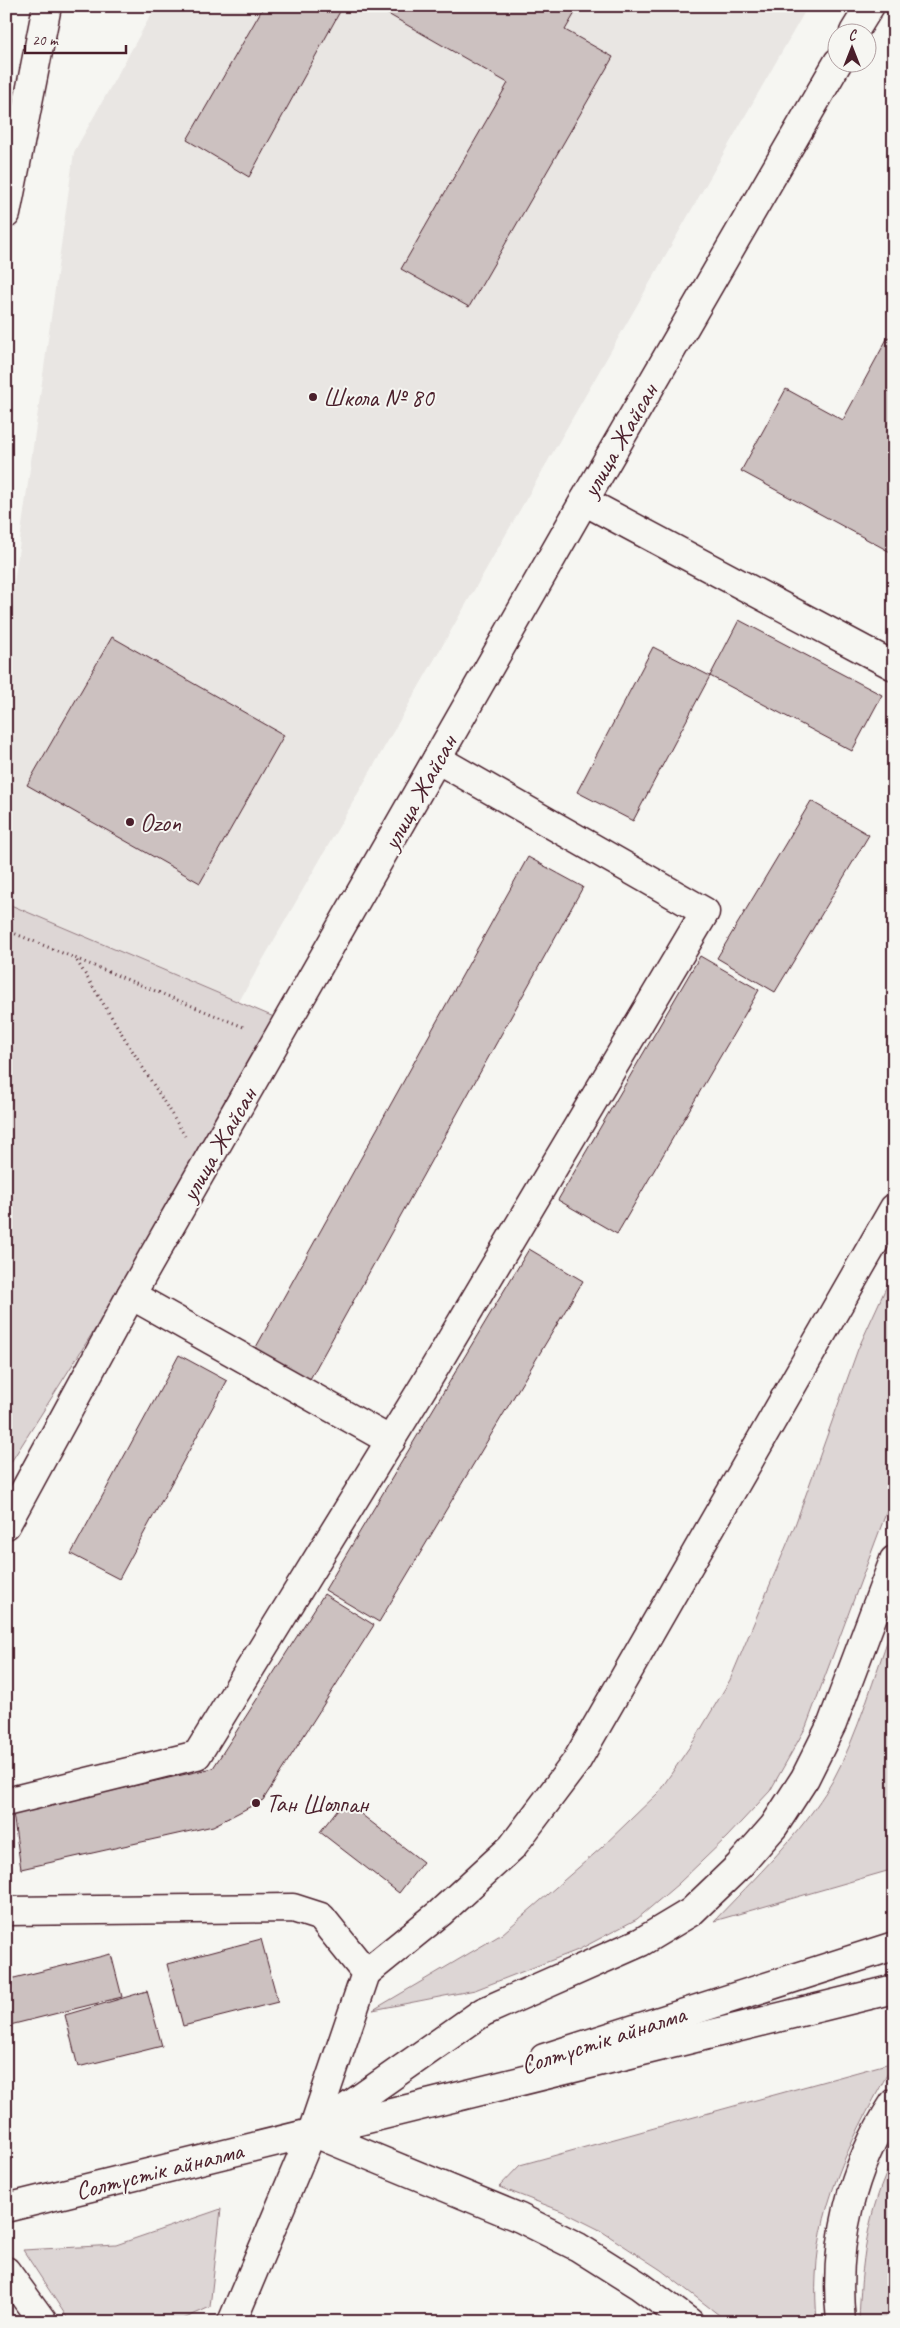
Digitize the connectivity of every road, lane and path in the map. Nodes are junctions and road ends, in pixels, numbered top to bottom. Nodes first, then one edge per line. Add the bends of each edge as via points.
1 (47, 6) edge
2 (870, 6) edge
3 (860, 22) edge
4 (832, 72) edge
5 (7, 206) edge
6 (584, 501) junction
7 (894, 666) edge
8 (437, 759) junction
9 (6, 930) edge
10 (77, 960) junction
11 (277, 1040) junction
12 (204, 1168) junction
13 (894, 1208) edge
14 (131, 1295) junction
15 (391, 1441) junction
16 (6, 1525) edge
17 (894, 1560) edge
18 (6, 1802) edge
19 (6, 1911) edge
20 (894, 1946) edge
21 (366, 1973) junction
22 (894, 1989) edge
23 (894, 2103) edge
24 (312, 2132) junction
25 (6, 2208) edge
26 (6, 2271) edge
27 (42, 2322) edge
28 (232, 2322) edge
29 (689, 2322) edge
30 (841, 2322) edge

1 - 5 main road
2 - 3 main road
4 - 6 main road, улица Жайсан
6 - 7 main road
6 - 8 main road, улица Жайсан
8 - 11 main road, улица Жайсан
8 - 15 main road via 705,912
9 - 10 path
10 - 11 path
10 - 12 path
11 - 12 main road, улица Жайсан
12 - 14 main road, улица Жайсан
13 - 21 main road via 576,1762 512,1846 440,1913
14 - 15 main road
14 - 16 main road, улица Жайсан
15 - 18 main road via 198,1755
17 - 24 main road via 832,1724 774,1826 739,1866 690,1912 641,1942 483,2012
19 - 21 main road via 293,1908 320,1917
20 - 24 main road, Солтүстік айналма
21 - 24 main road
22 - 24 main road, Солтүстік айналма
23 - 30 main road via 854,2183 843,2224 838,2262
24 - 25 main road, Солтүстік айналма
24 - 28 main road
24 - 29 main road via 529,2222 586,2252
26 - 27 main road

